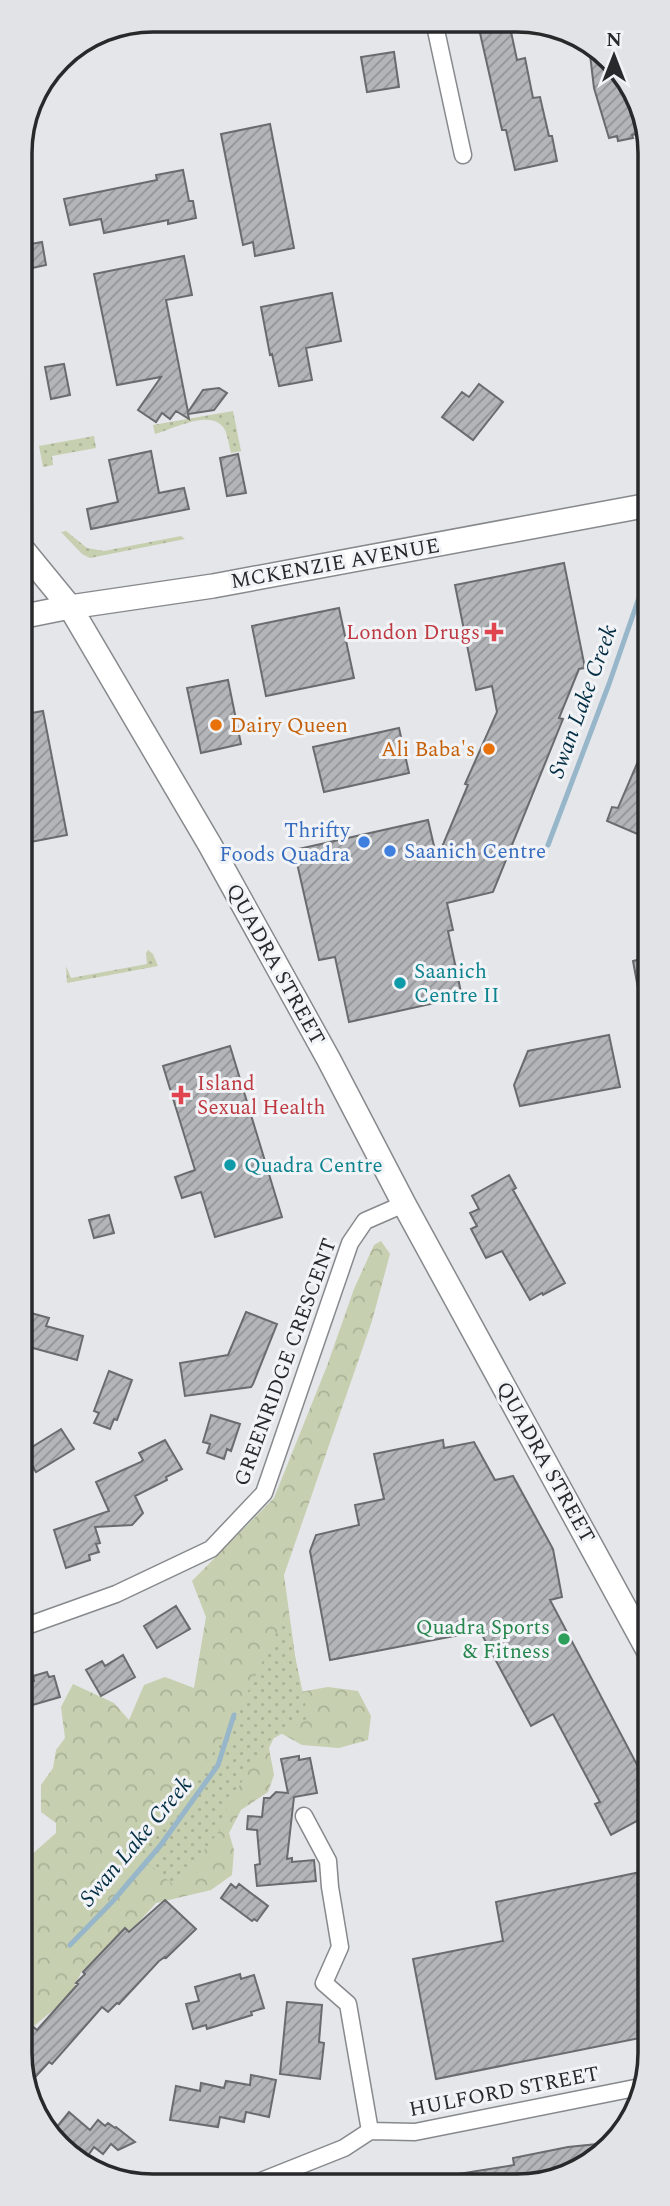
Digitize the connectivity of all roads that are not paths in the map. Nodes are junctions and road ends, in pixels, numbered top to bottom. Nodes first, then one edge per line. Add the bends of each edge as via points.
1 (436, 32) edge
2 (463, 155) dead end
3 (638, 507) edge
4 (32, 561) edge
5 (70, 607) junction
6 (32, 615) edge
7 (404, 1204) junction
8 (32, 1624) edge
9 (638, 1632) edge
10 (304, 1816) dead end
11 (632, 2088) edge
12 (370, 2132) junction
13 (279, 2174) edge

1 - 2 street
3 - 5 main road, MCKENZIE AVENUE via 213,586
4 - 5 main road, QUADRA STREET
5 - 6 main road, MCKENZIE AVENUE
5 - 7 main road, QUADRA STREET via 211,845
7 - 8 street, GREENRIDGE CRESCENT via 365,1221 350,1243 264,1493 211,1549 116,1594
7 - 9 main road, QUADRA STREET
10 - 12 street via 328,1861 341,1947 324,1983 348,2004
11 - 12 street, HULFORD STREET via 415,2132
12 - 13 street via 344,2148

